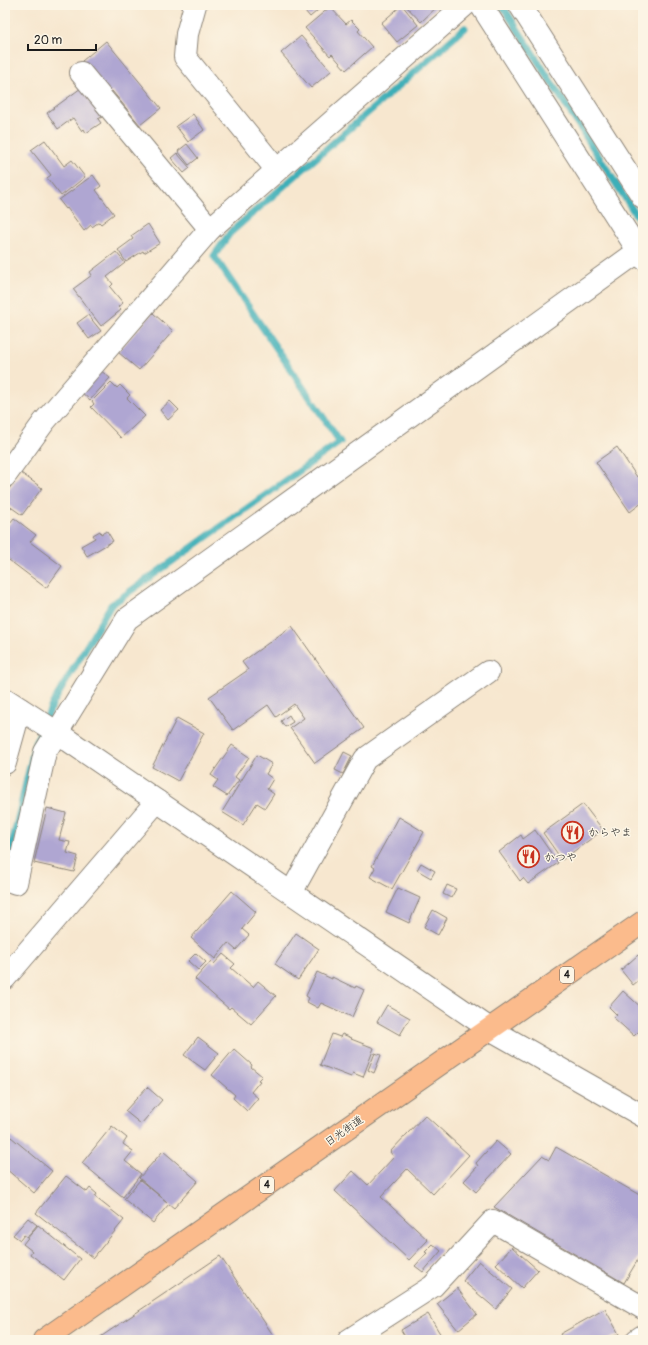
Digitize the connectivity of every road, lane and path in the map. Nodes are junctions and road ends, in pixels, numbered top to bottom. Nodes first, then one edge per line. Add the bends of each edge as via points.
1 (195, 5) edge
2 (465, 5) edge
3 (481, 5) edge
4 (520, 5) edge
5 (81, 73) dead end
6 (276, 169) junction
7 (643, 197) edge
8 (210, 229) junction
9 (642, 253) edge
10 (6, 474) edge
11 (488, 672) dead end
12 (12, 704) edge
13 (56, 732) junction
14 (5, 763) edge
15 (157, 801) junction
16 (5, 879) edge
17 (291, 893) junction
18 (643, 922) edge
19 (5, 978) edge
20 (490, 1029) junction
21 (643, 1116) edge
22 (643, 1308) edge
23 (643, 1336) edge
24 (44, 1340) edge
25 (348, 1340) edge
26 (637, 1340) edge

1 - 6 street via 187,34 185,57
2 - 6 street
3 - 9 street
4 - 7 street
5 - 8 street
6 - 8 street
8 - 10 street via 44,422
9 - 13 street via 127,619
11 - 17 street via 365,759
12 - 13 street
12 - 14 street
13 - 15 street
13 - 16 street via 45,752 16,883
15 - 17 street
15 - 19 street
17 - 20 street
18 - 20 highway, 日光街道 / 4
20 - 21 street
20 - 24 highway, 日光街道 / 4
22 - 25 street via 494,1221 433,1286
23 - 26 street

